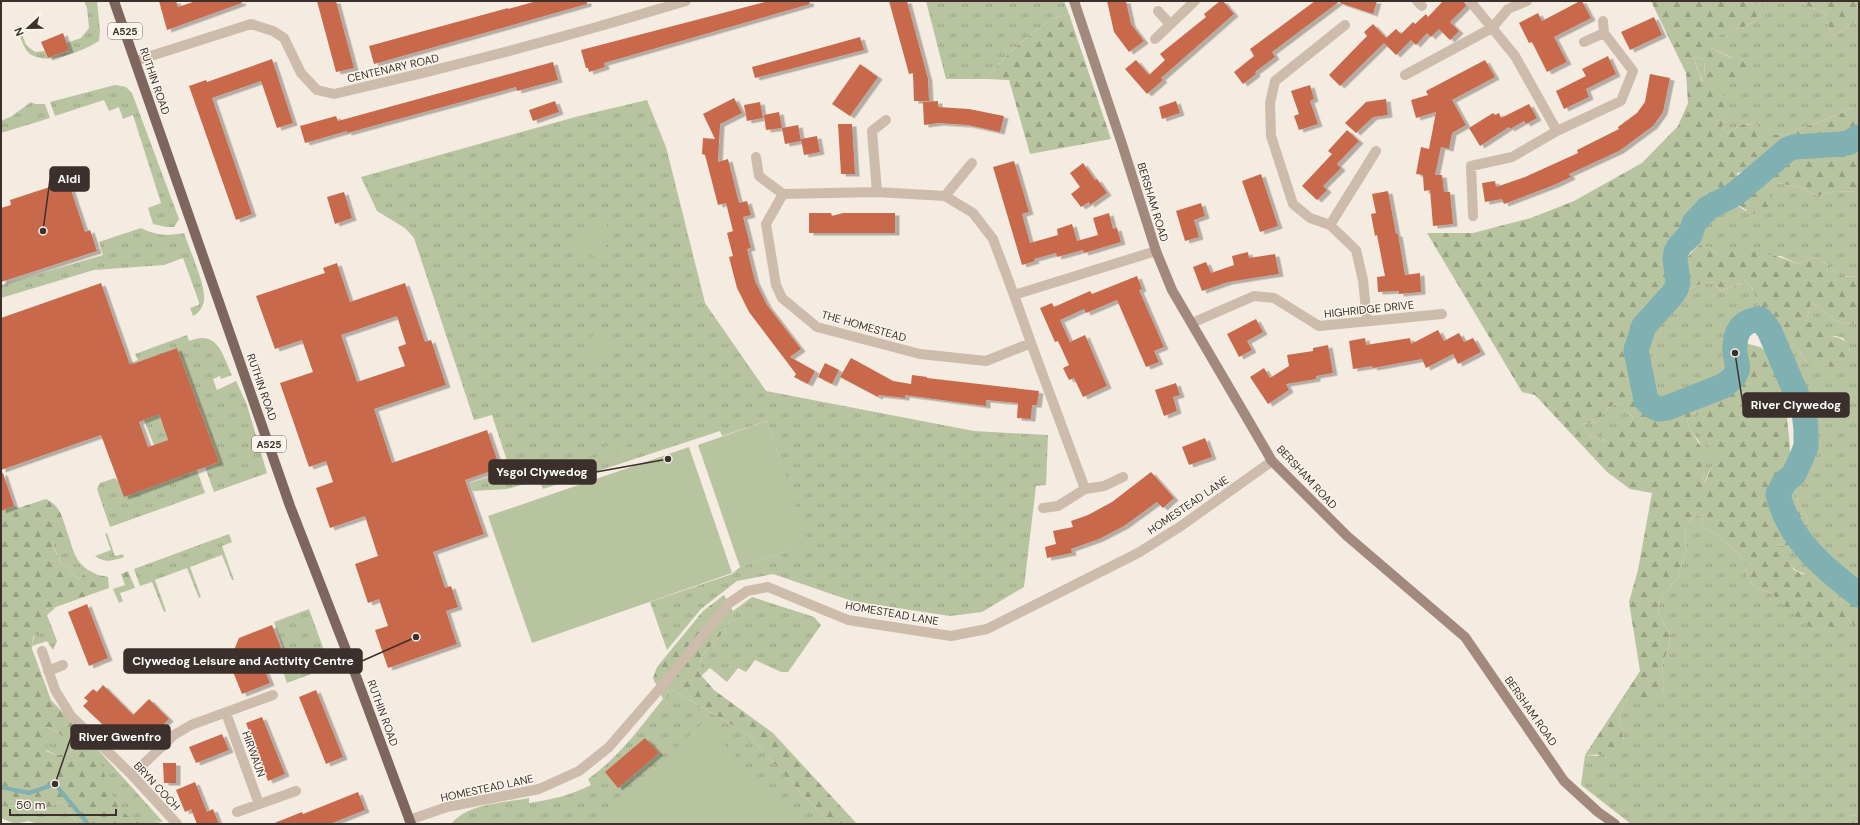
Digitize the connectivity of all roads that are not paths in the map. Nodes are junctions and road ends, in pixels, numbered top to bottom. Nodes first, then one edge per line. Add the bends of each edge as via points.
1 (114, 1) edge
2 (686, 1) edge
3 (1074, 1) edge
4 (1195, 1) edge
5 (1470, 1) edge
6 (1527, 1) edge
7 (1158, 11) dead end
8 (1603, 21) dead end
9 (1170, 24) junction
10 (1345, 25) dead end
11 (1492, 28) junction
12 (1604, 33) junction
13 (1155, 39) dead end
14 (1584, 42) dead end
15 (135, 61) junction
16 (1405, 75) dead end
17 (886, 120) dead end
18 (1557, 131) junction
19 (1376, 151) dead end
20 (756, 157) dead end
21 (972, 163) dead end
22 (877, 192) junction
23 (783, 194) junction
24 (945, 196) junction
25 (1473, 216) dead end
26 (1330, 226) junction
27 (1156, 251) junction
28 (1014, 295) junction
29 (1442, 314) dead end
30 (1367, 320) junction
31 (1192, 323) junction
32 (1031, 343) junction
33 (1272, 462) junction
34 (1124, 477) dead end
35 (1085, 489) junction
36 (1043, 508) dead end
37 (42, 651) dead end
38 (63, 665) dead end
39 (48, 671) junction
40 (274, 696) dead end
41 (226, 713) junction
42 (132, 775) junction
43 (296, 791) dead end
44 (259, 804) junction
45 (238, 812) dead end
46 (410, 822) edge
47 (177, 824) edge
48 (1615, 824) edge

1 - 15 main road, RUTHIN ROAD / A525
2 - 15 street, CENTENARY ROAD via 454,66 334,94 318,90 301,73 284,38 273,31 251,24
3 - 27 main road, BERSHAM ROAD
4 - 9 street
5 - 11 street
6 - 11 street via 1508,9
7 - 9 street
8 - 12 street
9 - 13 street
10 - 26 street via 1275,81 1270,103 1271,136 1293,204 1310,218
11 - 16 street
11 - 18 street via 1515,56
12 - 14 street
12 - 18 street via 1633,71 1621,101
15 - 46 main road, RUTHIN ROAD / A525 via 290,506
17 - 22 street via 872,131
18 - 25 street via 1512,157 1470,166
19 - 26 street
20 - 23 street via 759,176
21 - 24 street
22 - 23 street
22 - 24 street
23 - 32 street, THE HOMESTEAD via 766,224 776,285 782,298 817,327 920,354 986,361
24 - 28 street via 974,214 993,239
26 - 30 street via 1356,250
27 - 28 street
27 - 31 main road, BERSHAM ROAD via 1172,290
28 - 32 street
29 - 30 street, HIGHRIDGE DRIVE
30 - 31 street, HIGHRIDGE DRIVE via 1319,326 1274,298 1254,296
31 - 33 main road, BERSHAM ROAD
32 - 35 street
33 - 46 street, HOMESTEAD LANE via 1138,553 987,629 951,636 848,620 768,588 747,591 728,604 609,747 579,771 539,789 447,807
33 - 48 main road, BERSHAM ROAD via 1347,536 1465,637 1564,781
34 - 35 street via 1104,486
35 - 36 street via 1058,506
37 - 39 street, BRYN COCH
38 - 39 street
39 - 42 street, BRYN COCH via 54,690 71,716
40 - 41 street
41 - 42 street via 191,725 174,735
41 - 44 street, HIRWAUN
42 - 47 street, BRYN COCH
43 - 44 street
44 - 45 street

